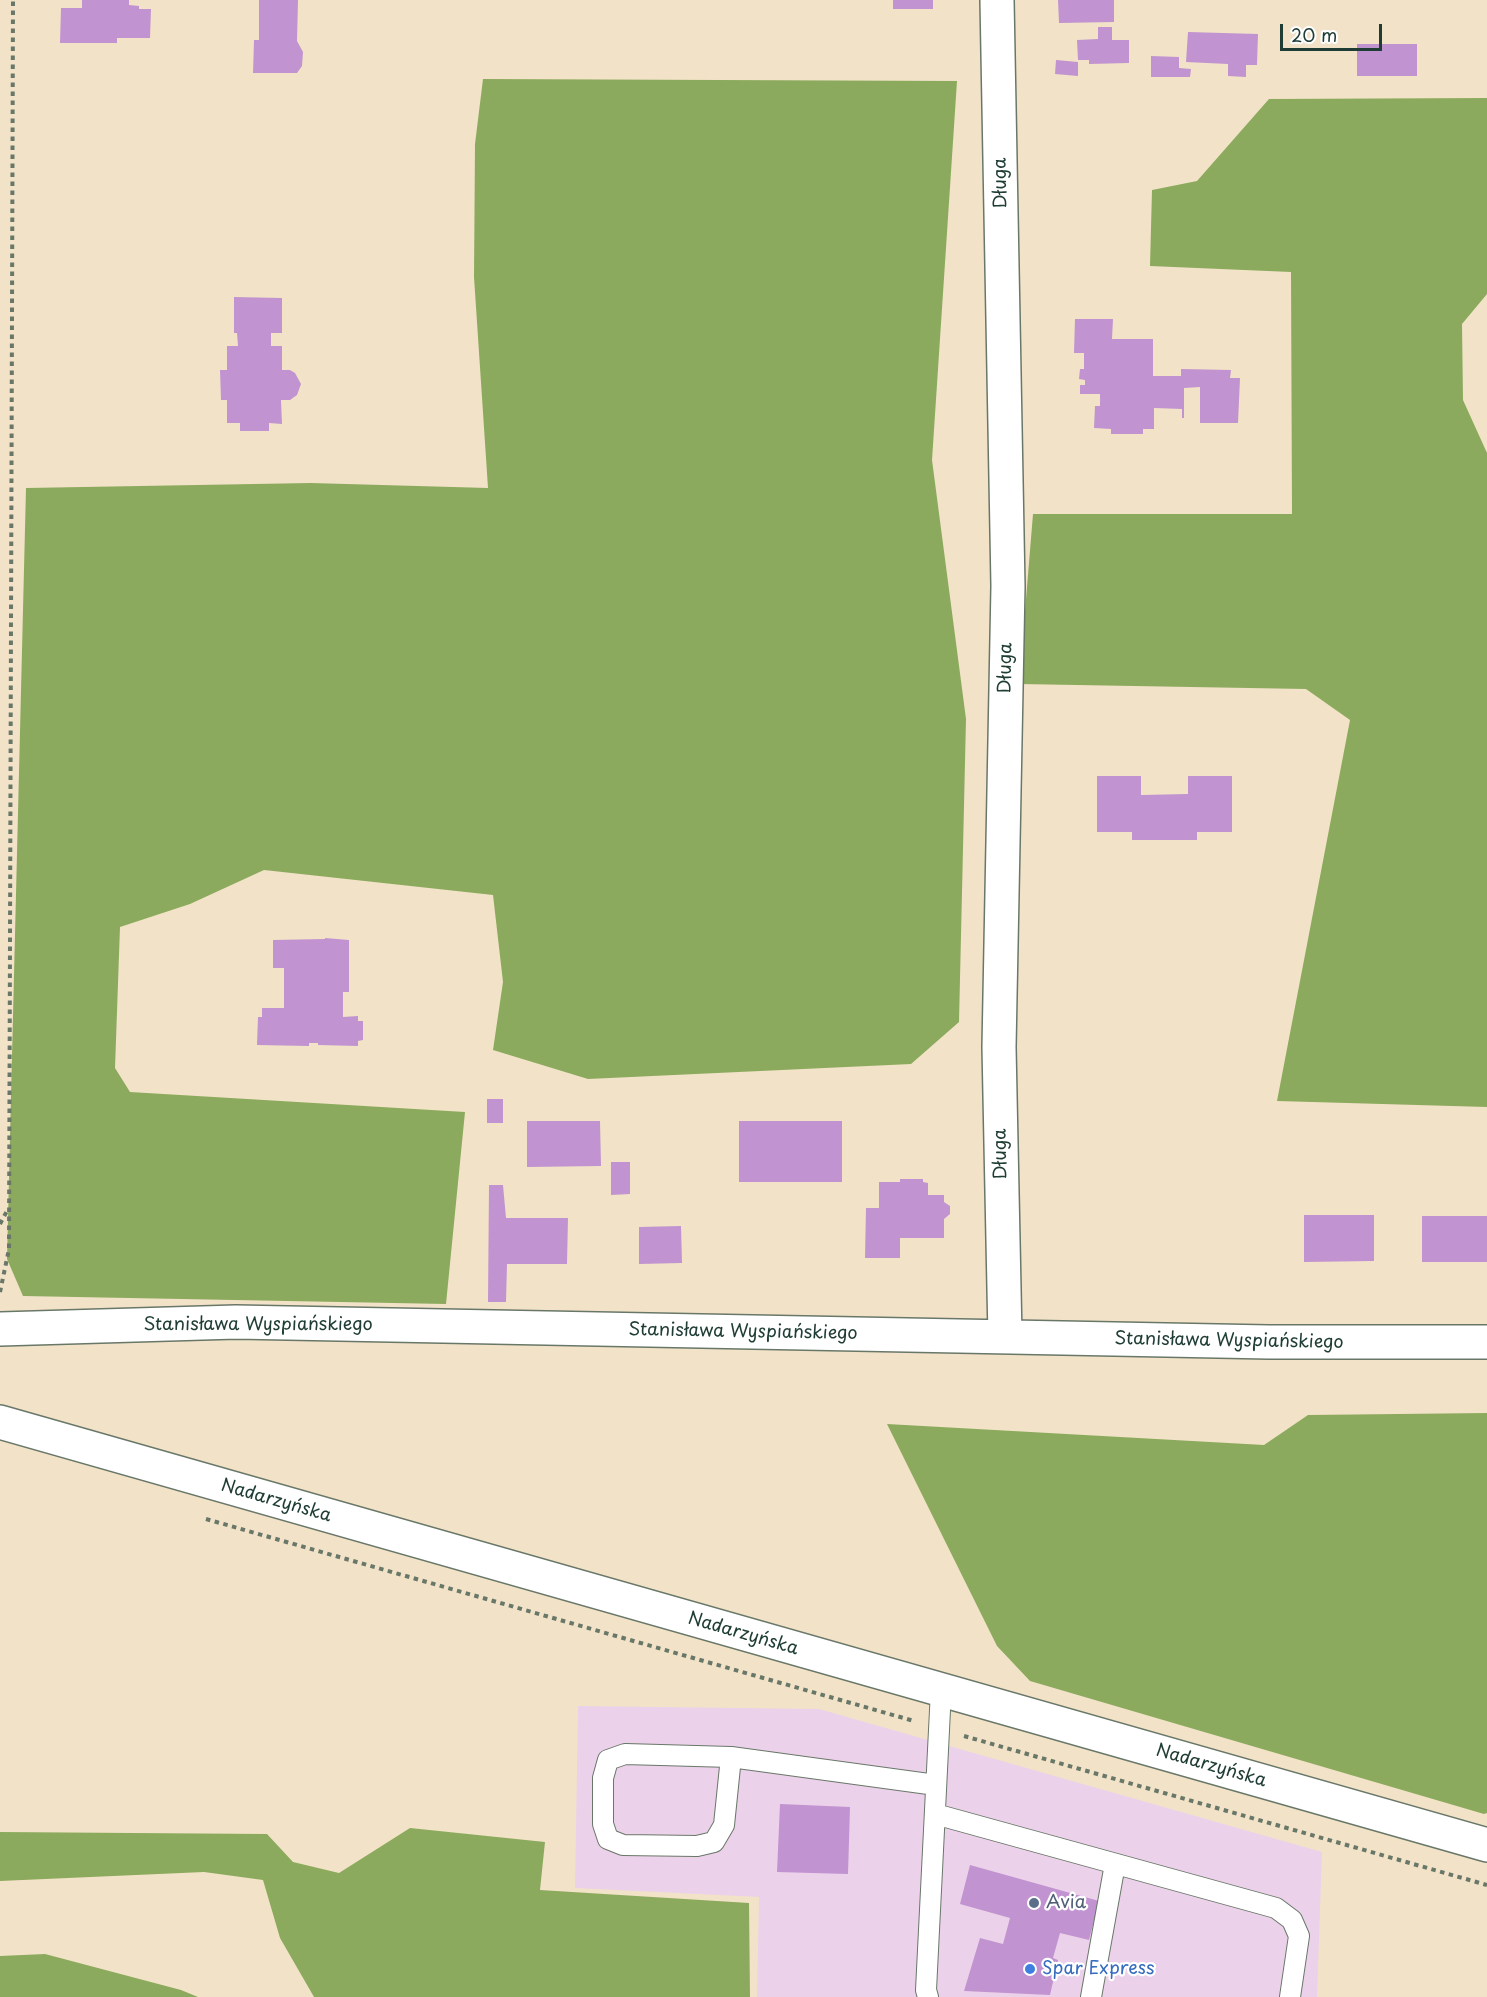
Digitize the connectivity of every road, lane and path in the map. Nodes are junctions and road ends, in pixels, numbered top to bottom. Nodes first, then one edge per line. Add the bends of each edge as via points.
1 (13, 0) edge
2 (998, 0) edge
3 (10, 1205) junction
4 (0, 1224) edge
5 (0, 1292) edge
6 (0, 1329) edge
7 (1005, 1337) junction
8 (1487, 1342) edge
9 (0, 1422) edge
10 (195, 1516) dead end
11 (941, 1690) junction
12 (939, 1728) junction
13 (731, 1757) junction
14 (936, 1785) junction
15 (935, 1814) junction
16 (1487, 1845) edge
17 (1115, 1864) junction
18 (1487, 1885) edge
19 (928, 1997) edge
20 (1091, 1997) edge
21 (1290, 1997) edge

1 - 3 path
2 - 7 street, Długa via 1008,586 999,1047
3 - 4 path
3 - 5 path via 9,1249
6 - 7 street, Stanisława Wyspiańskiego via 236,1322
7 - 8 street, Stanisława Wyspiańskiego
9 - 11 street, Nadarzyńska
10 - 12 path
11 - 12 lane
11 - 16 street, Nadarzyńska
12 - 14 lane
12 - 18 path
13 - 13 lane via 625,1754 608,1760 603,1778 603,1824 608,1839 623,1845 697,1846 714,1842 724,1825
13 - 14 lane
14 - 15 lane
15 - 17 lane
15 - 19 lane
17 - 20 lane
17 - 21 lane via 1276,1908 1292,1920 1299,1936

